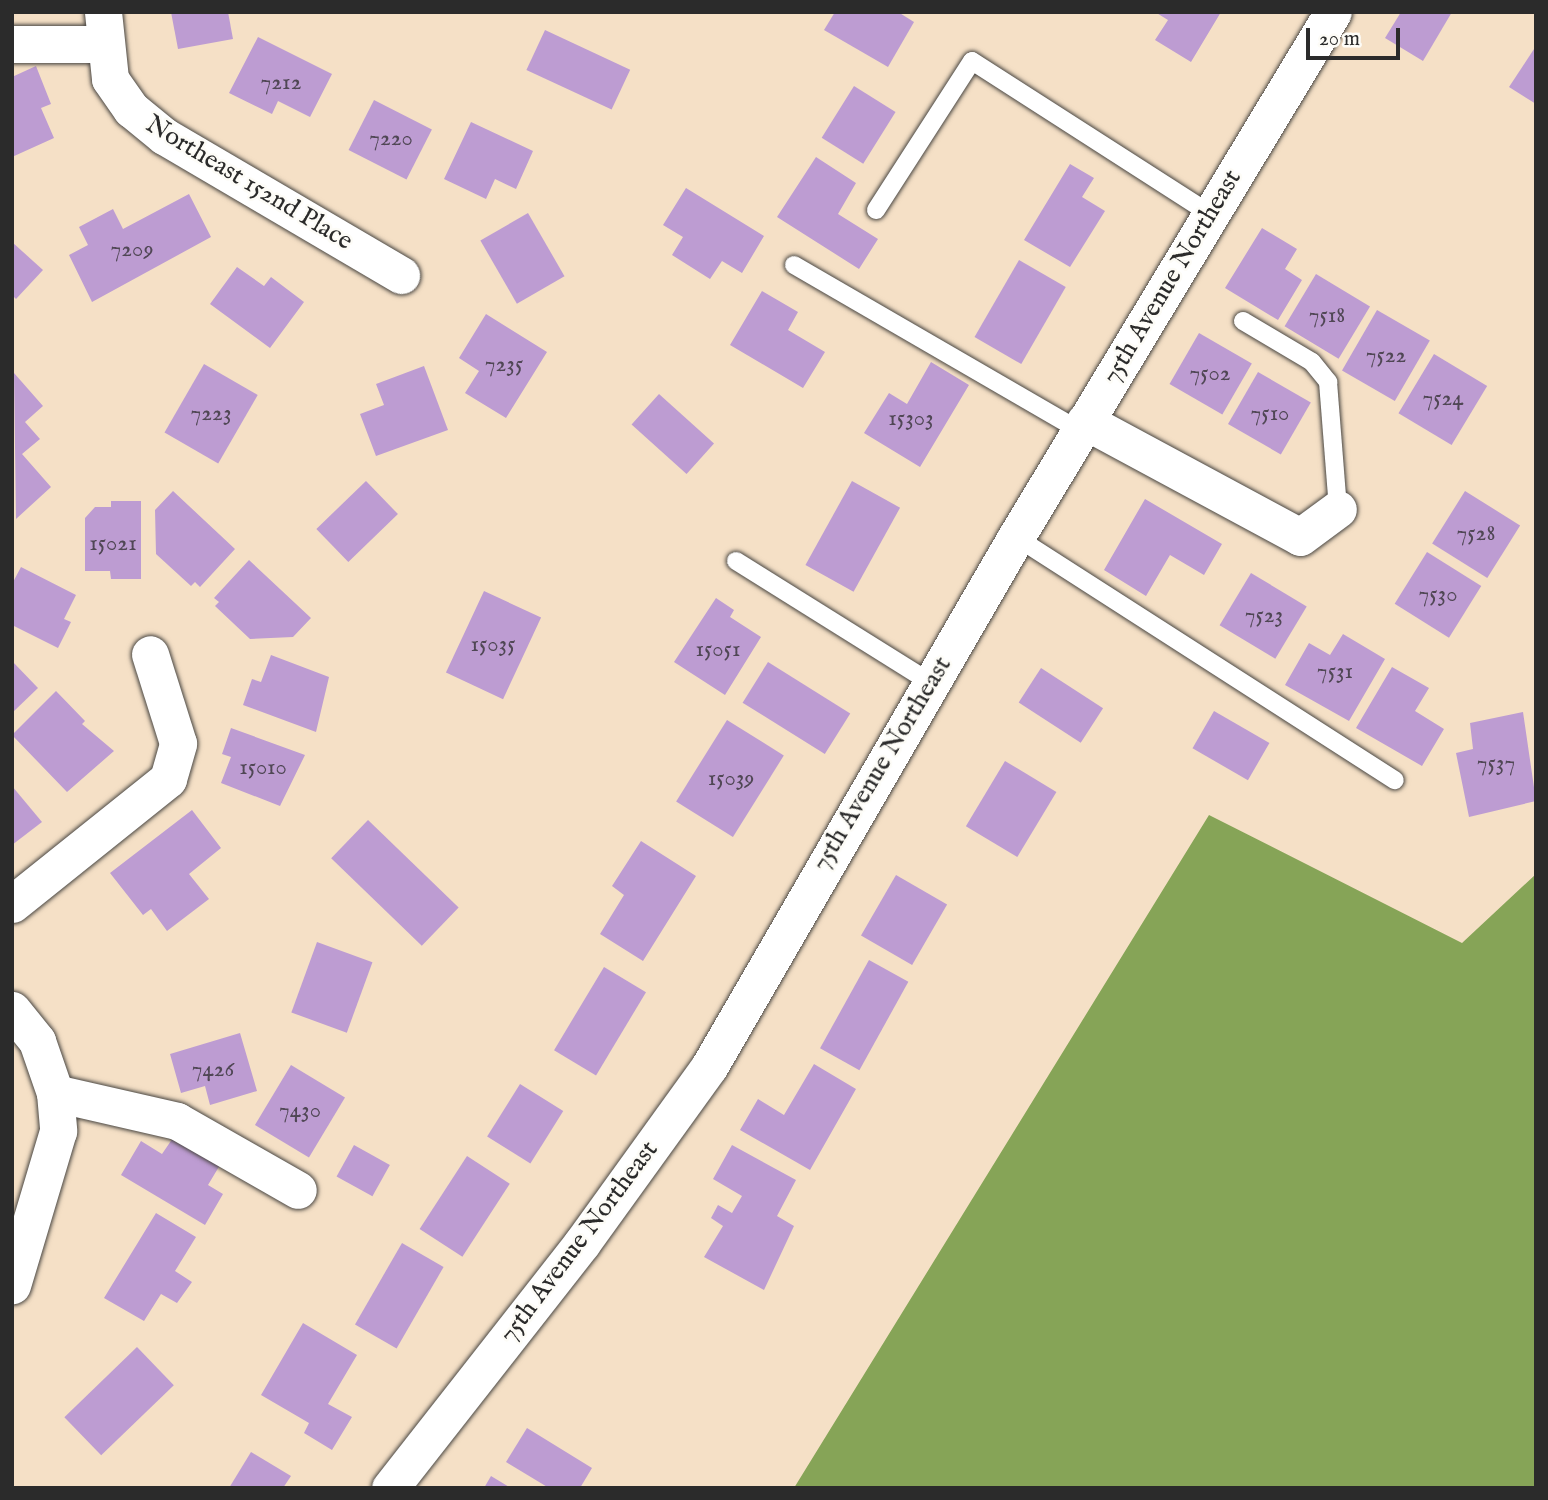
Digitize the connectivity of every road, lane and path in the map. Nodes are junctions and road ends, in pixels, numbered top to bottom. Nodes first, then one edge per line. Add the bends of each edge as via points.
1 (1333, 12) edge
2 (12, 44) edge
3 (106, 45) edge
4 (876, 210) dead end
5 (1210, 214) junction
6 (794, 265) dead end
7 (401, 275) dead end
8 (1243, 321) dead end
9 (1082, 426) junction
10 (1338, 509) joint
11 (1016, 537) junction
12 (736, 561) dead end
13 (150, 654) dead end
14 (930, 682) junction
15 (1395, 779) dead end
16 (12, 904) edge
17 (12, 1010) edge
18 (55, 1093) junction
19 (298, 1190) dead end
20 (12, 1285) edge
21 (390, 1488) edge

1 - 5 street, 75th Avenue Northeast
2 - 3 street
3 - 7 street, Northeast 152nd Place via 131,109 164,136
4 - 5 lane via 972,61
5 - 9 street, 75th Avenue Northeast
6 - 9 lane
8 - 10 lane via 1312,362 1328,382
9 - 10 street via 1300,537
9 - 11 street, 75th Avenue Northeast
11 - 14 street, 75th Avenue Northeast
11 - 15 lane
12 - 14 lane
13 - 16 street via 178,743 168,779
14 - 21 street, 75th Avenue Northeast via 709,1067 582,1243
17 - 18 street via 37,1041
18 - 19 street via 177,1121
18 - 20 street via 58,1131

